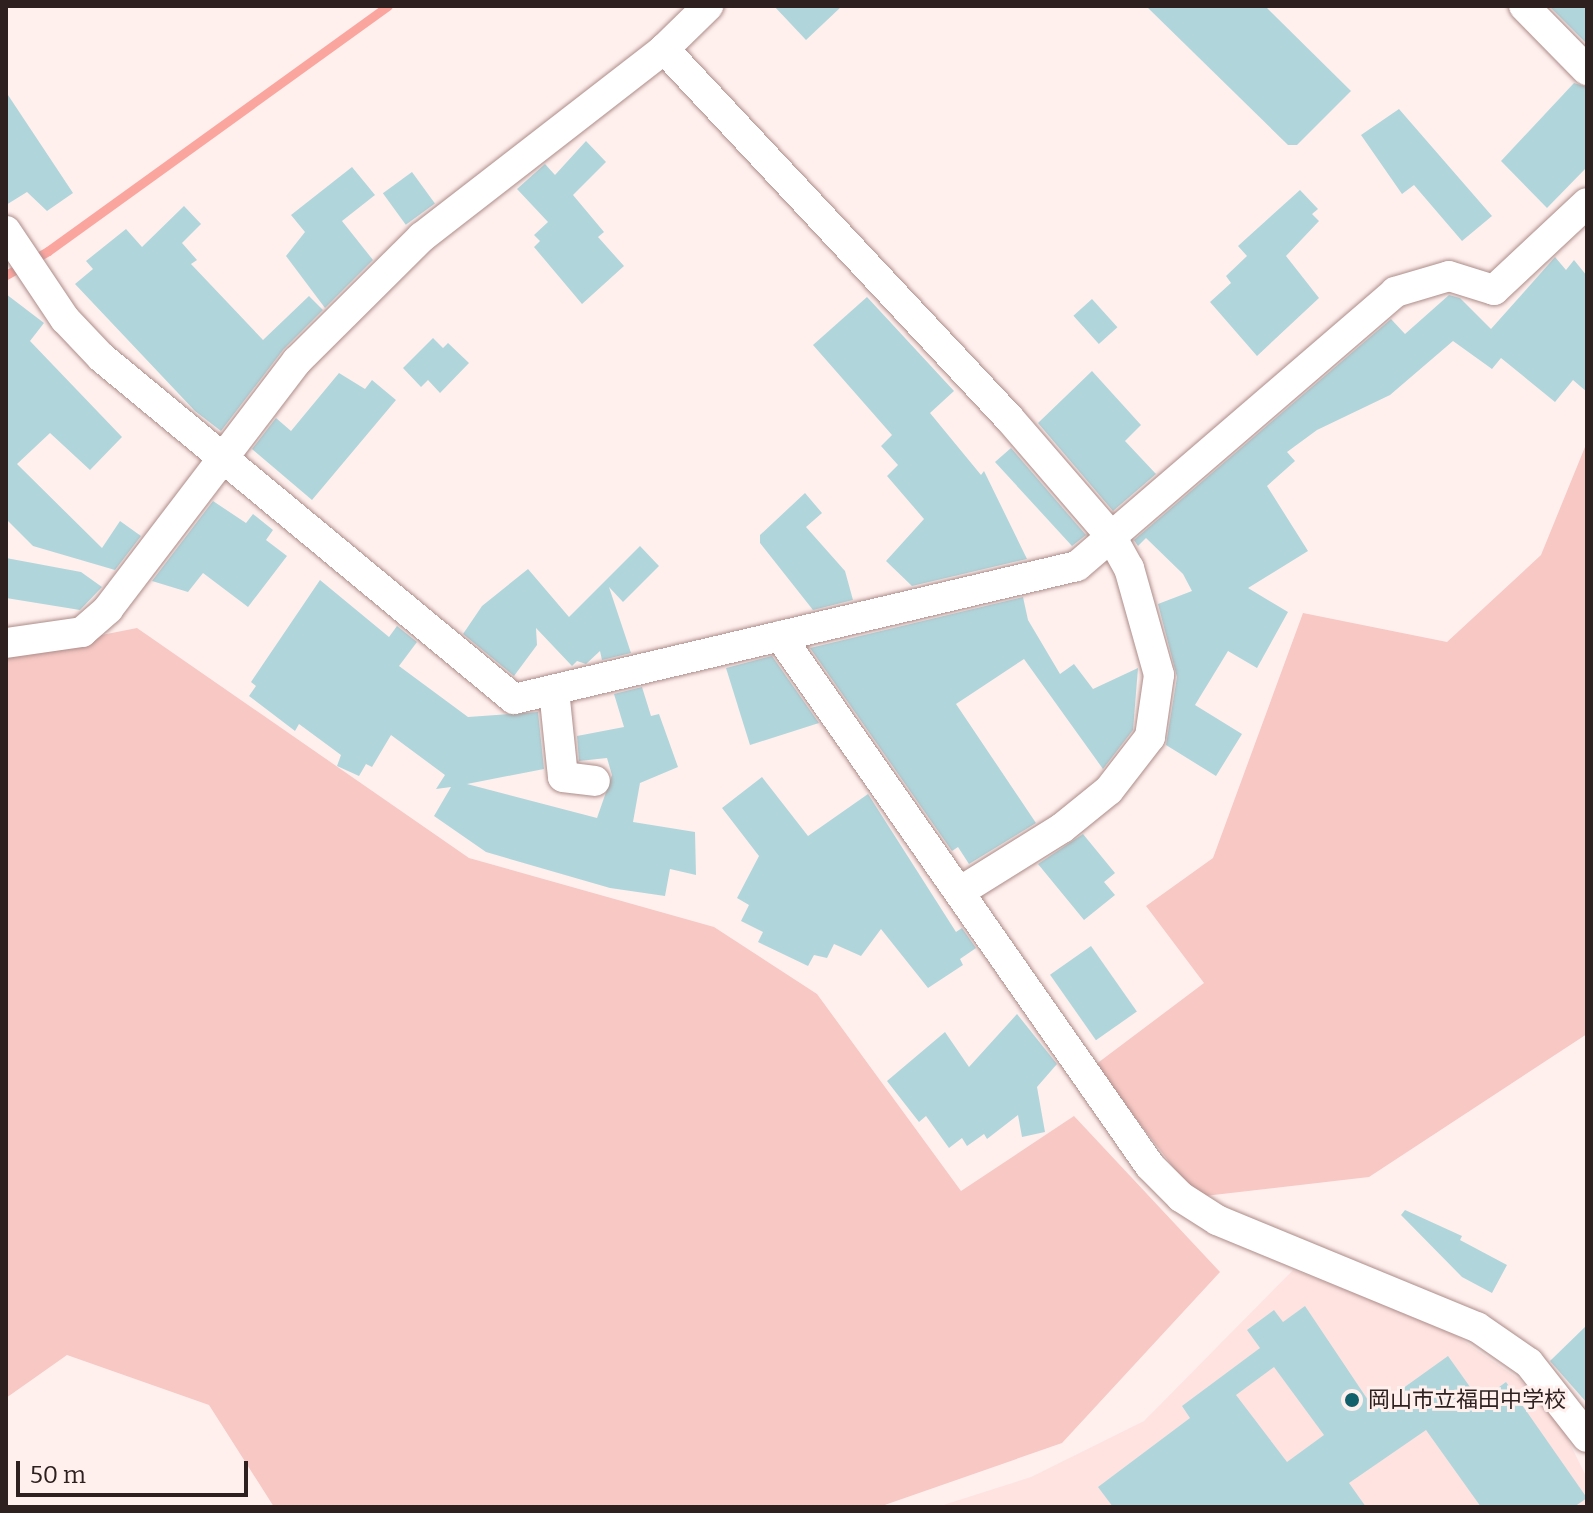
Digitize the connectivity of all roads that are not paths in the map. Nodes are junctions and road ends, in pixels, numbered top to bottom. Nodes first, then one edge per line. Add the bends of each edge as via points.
1 (708, 6) edge
2 (1524, 6) edge
3 (664, 49) junction
4 (1587, 70) edge
5 (1587, 203) edge
6 (20, 254) edge
7 (220, 458) junction
8 (1111, 536) junction
9 (780, 636) junction
10 (6, 643) edge
11 (554, 690) junction
12 (595, 781) dead end
13 (959, 892) junction
14 (1587, 1437) edge

1 - 3 street
2 - 4 street
3 - 7 street via 422,237 297,361
3 - 8 street via 1009,418
5 - 8 street via 1494,290 1449,276 1395,292
6 - 7 street via 101,357
7 - 10 street via 108,609 82,632
7 - 11 street via 514,699
8 - 9 street via 1077,566
8 - 13 street via 1129,568 1159,675 1150,737 1109,790 1062,828
9 - 11 street
9 - 13 street
11 - 12 street via 563,777
13 - 14 street via 1150,1166 1181,1197 1217,1220 1477,1327 1529,1363

